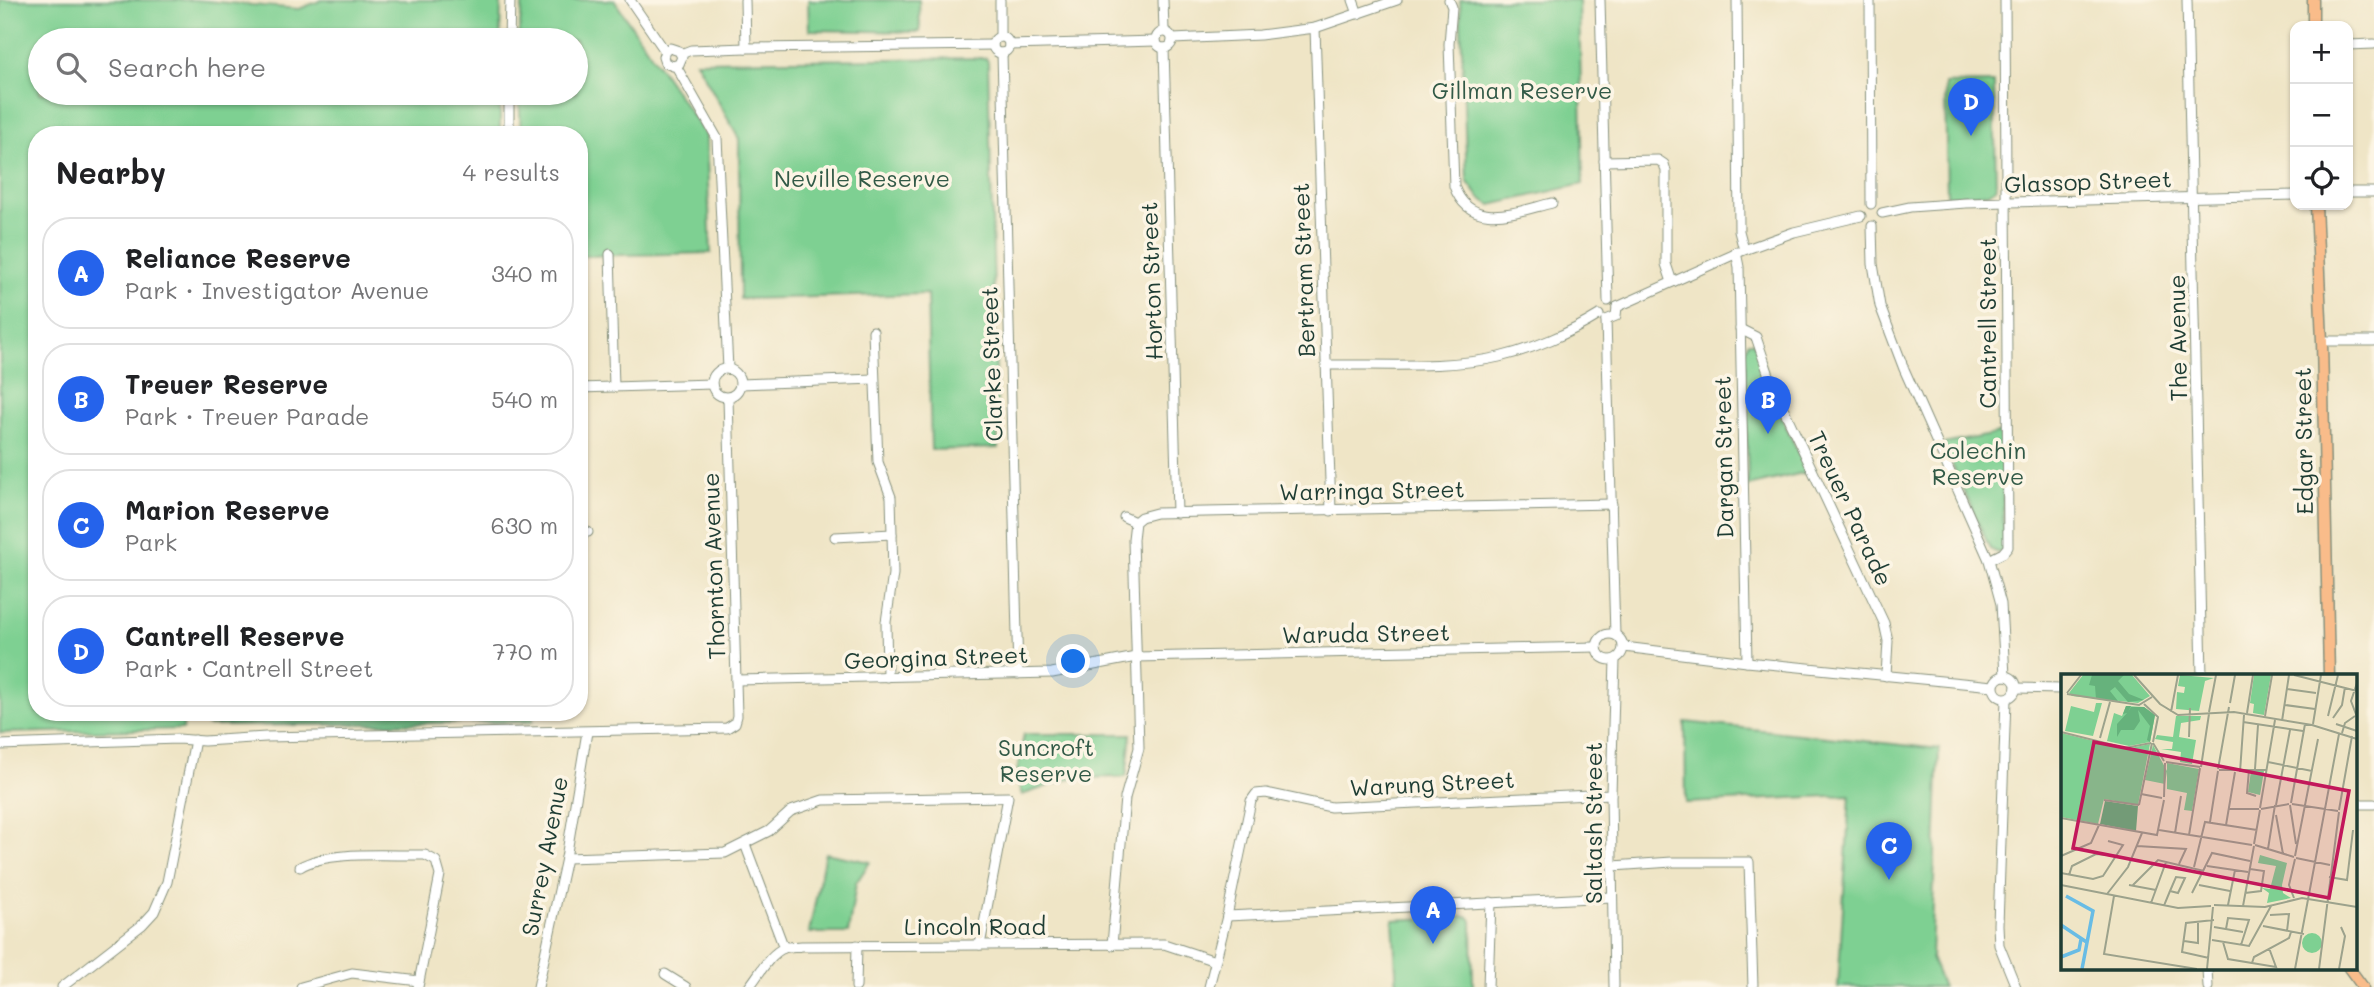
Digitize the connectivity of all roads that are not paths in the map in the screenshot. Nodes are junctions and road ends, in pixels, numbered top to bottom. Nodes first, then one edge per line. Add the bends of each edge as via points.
1 (510, 0) edge
2 (630, 0) edge
3 (745, 0) edge
4 (1000, 0) edge
5 (1163, 0) edge
6 (1353, 0) edge
7 (1397, 0) edge
8 (1449, 0) edge
9 (1600, 0) edge
10 (1737, 0) edge
11 (1870, 0) edge
12 (2005, 0) edge
13 (2188, 0) edge
14 (2313, 0) edge
15 (1358, 14) junction
16 (2313, 21) edge
17 (509, 28) edge
18 (1315, 28) junction
19 (1164, 31) junction
20 (1000, 37) junction
21 (1173, 39) junction
22 (1156, 40) junction
23 (2374, 44) edge
24 (993, 45) junction
25 (1009, 45) junction
26 (2353, 45) edge
27 (746, 48) junction
28 (1164, 48) junction
29 (665, 51) junction
30 (1002, 53) junction
31 (681, 54) junction
32 (676, 66) junction
33 (509, 105) edge
34 (509, 126) edge
35 (1604, 161) junction
36 (2353, 192) edge
37 (2374, 192) edge
38 (2290, 195) edge
39 (2192, 197) junction
40 (1552, 203) dead end
41 (2006, 203) junction
42 (1871, 204) junction
43 (2316, 210) edge
44 (1882, 213) junction
45 (1861, 216) junction
46 (1872, 226) junction
47 (1740, 251) junction
48 (610, 254) dead end
49 (1672, 282) junction
50 (1608, 301) junction
51 (1617, 307) junction
52 (1602, 317) junction
53 (1740, 329) junction
54 (873, 331) dead end
55 (2322, 341) junction
56 (2374, 341) edge
57 (1325, 365) junction
58 (727, 369) junction
59 (874, 379) junction
60 (741, 383) junction
61 (712, 384) junction
62 (614, 387) junction
63 (588, 388) edge
64 (728, 398) junction
65 (1612, 504) junction
66 (1331, 511) junction
67 (1177, 513) junction
68 (1124, 517) dead end
69 (1135, 522) junction
70 (892, 534) junction
71 (835, 537) dead end
72 (1989, 560) junction
73 (1615, 635) junction
74 (1597, 647) junction
75 (1624, 647) junction
76 (1136, 657) junction
77 (1615, 660) junction
78 (1747, 662) junction
79 (1018, 674) junction
80 (2203, 674) edge
81 (2329, 674) edge
82 (1886, 676) junction
83 (2005, 676) junction
84 (887, 677) junction
85 (736, 680) junction
86 (1993, 686) junction
87 (2016, 688) junction
88 (2061, 689) edge
89 (2006, 699) junction
90 (587, 732) junction
91 (195, 740) junction
92 (0, 745) edge
93 (1611, 794) junction
94 (2356, 804) edge
95 (2374, 804) edge
96 (745, 844) junction
97 (566, 858) junction
98 (1613, 866) junction
99 (300, 867) dead end
100 (1612, 897) junction
101 (1491, 902) junction
102 (1227, 916) junction
103 (857, 945) junction
104 (980, 945) junction
105 (1112, 945) junction
106 (784, 948) junction
107 (1215, 961) junction
108 (2351, 971) edge
109 (665, 974) dead end
110 (419, 984) edge
111 (62, 987) edge
112 (301, 987) edge
113 (538, 987) edge
114 (686, 987) edge
115 (749, 987) edge
116 (856, 987) edge
117 (1209, 987) edge
118 (1488, 987) edge
119 (1614, 987) edge
120 (1753, 987) edge
121 (2016, 987) edge
122 (2356, 987) edge
123 (2363, 987) edge

1 - 17 street
2 - 29 street
3 - 27 street
4 - 20 street
5 - 19 street
6 - 15 street
7 - 15 street
8 - 40 street via 1458,197 1482,215
9 - 35 street
10 - 47 street, Dargan Street
11 - 42 street
12 - 41 street, Cantrell Street
13 - 39 street, The Avenue
14 - 16 main road
15 - 18 street
18 - 21 street
18 - 57 street, Bertram Street
19 - 21 street
19 - 22 street
20 - 24 street
20 - 25 street
21 - 28 street
22 - 25 street
22 - 28 street
23 - 26 street
24 - 27 street
24 - 30 street
25 - 30 street
27 - 31 street
28 - 67 street, Horton Street
29 - 31 street via 674,48
29 - 32 street via 664,62
30 - 79 street, Clarke Street
31 - 32 street
32 - 58 street via 717,138
33 - 34 street
35 - 49 street via 1658,160 1664,164 1666,264
35 - 50 street
36 - 37 street
38 - 39 street, Glassop Street
39 - 41 street, Glassop Street
39 - 80 street, The Avenue
41 - 44 street, Glassop Street
41 - 72 street, Cantrell Street via 2008,547
42 - 44 street
42 - 45 street via 1863,208
43 - 55 main road, Edgar Street
44 - 46 street via 1880,222
45 - 46 street
45 - 47 street
46 - 72 street via 1880,306
47 - 49 street
47 - 53 street, Dargan Street
48 - 62 street
49 - 51 street
50 - 51 street
50 - 52 street via 1600,305
51 - 52 street via 1616,316
52 - 57 street via 1499,357
52 - 65 street
53 - 78 street, Dargan Street
53 - 82 street, Treuer Parade via 1756,337 1772,384 1884,623
54 - 59 street
55 - 56 street
55 - 81 main road, Edgar Street
57 - 66 street, Bertram Street
58 - 60 street via 738,375
58 - 61 street via 718,372
59 - 60 street
59 - 70 street via 878,462 891,497
60 - 64 street
61 - 62 street
61 - 64 street via 719,396
62 - 63 street
64 - 85 street, Thornton Avenue
65 - 66 street, Warringa Street
65 - 73 street
66 - 67 street, Warringa Street
67 - 69 street, Warringa Street via 1147,515
68 - 69 street
69 - 76 street
70 - 71 street
70 - 84 street
72 - 83 street via 2003,618
73 - 74 street via 1603,636
73 - 75 street
74 - 76 street, Waruda Street
74 - 77 street via 1603,658
75 - 77 street
75 - 78 street
76 - 79 street, Georgina Street via 1052,673
76 - 105 street via 1139,748 1125,798
77 - 93 street, Saltash Street
78 - 82 street
79 - 84 street, Georgina Street
82 - 86 street
83 - 86 street
83 - 87 street
84 - 85 street, Georgina Street
85 - 90 street, Thornton Avenue via 736,720 727,728
86 - 89 street via 1997,696
87 - 88 street
87 - 89 street
89 - 121 street via 1999,945
90 - 91 street
90 - 97 street, Surrey Avenue
91 - 92 street
91 - 111 street via 159,903 142,925
93 - 98 street, Saltash Street
93 - 102 street, Warung Street via 1331,807 1253,790
94 - 95 street
96 - 97 street via 725,853
96 - 104 street via 791,811 822,800 1008,797
96 - 106 street
97 - 113 street, Surrey Avenue
98 - 100 street, Saltash Street
98 - 120 street via 1749,862
99 - 110 street via 332,857 425,855 436,861 440,875
100 - 101 street
100 - 119 street, Saltash Street
101 - 102 street
101 - 118 street
102 - 107 street, Warung Street
103 - 104 street, Lincoln Road
103 - 106 street, Lincoln Road
103 - 116 street
104 - 105 street, Lincoln Road
105 - 107 street, Lincoln Road via 1164,944
106 - 115 street
107 - 117 street, Warung Street
108 - 122 main road
108 - 123 main road
109 - 114 street
110 - 112 street via 352,973

